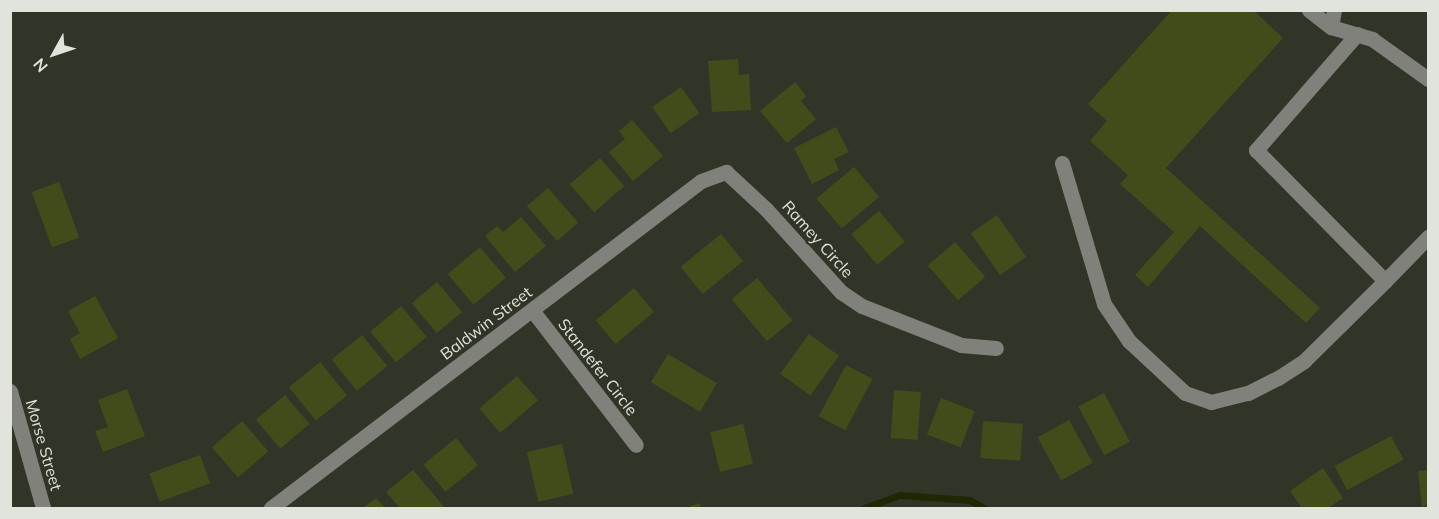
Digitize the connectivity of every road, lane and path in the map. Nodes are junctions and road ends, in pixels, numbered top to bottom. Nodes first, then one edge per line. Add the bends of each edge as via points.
1 (1309, 10) edge
2 (1334, 10) edge
3 (1331, 27) junction
4 (1357, 34) junction
5 (1428, 79) edge
6 (1062, 163) dead end
7 (726, 172) joint
8 (1428, 237) edge
9 (1385, 281) junction
10 (532, 310) junction
11 (996, 348) dead end
12 (10, 391) edge
13 (636, 445) dead end
14 (44, 508) edge
15 (271, 508) edge

1 - 3 street
2 - 3 street
3 - 4 street
4 - 5 street via 1372,39
4 - 9 street via 1256,150
6 - 9 street via 1104,304 1129,341 1185,393 1211,402 1248,393 1278,378 1304,362
7 - 10 street, Baldwin Street via 701,181
7 - 11 street, Ramey Circle via 766,209 841,292 862,306 961,345
8 - 9 street
10 - 13 street, Standefer Circle
10 - 15 street, Baldwin Street
12 - 14 street, Morse Street

